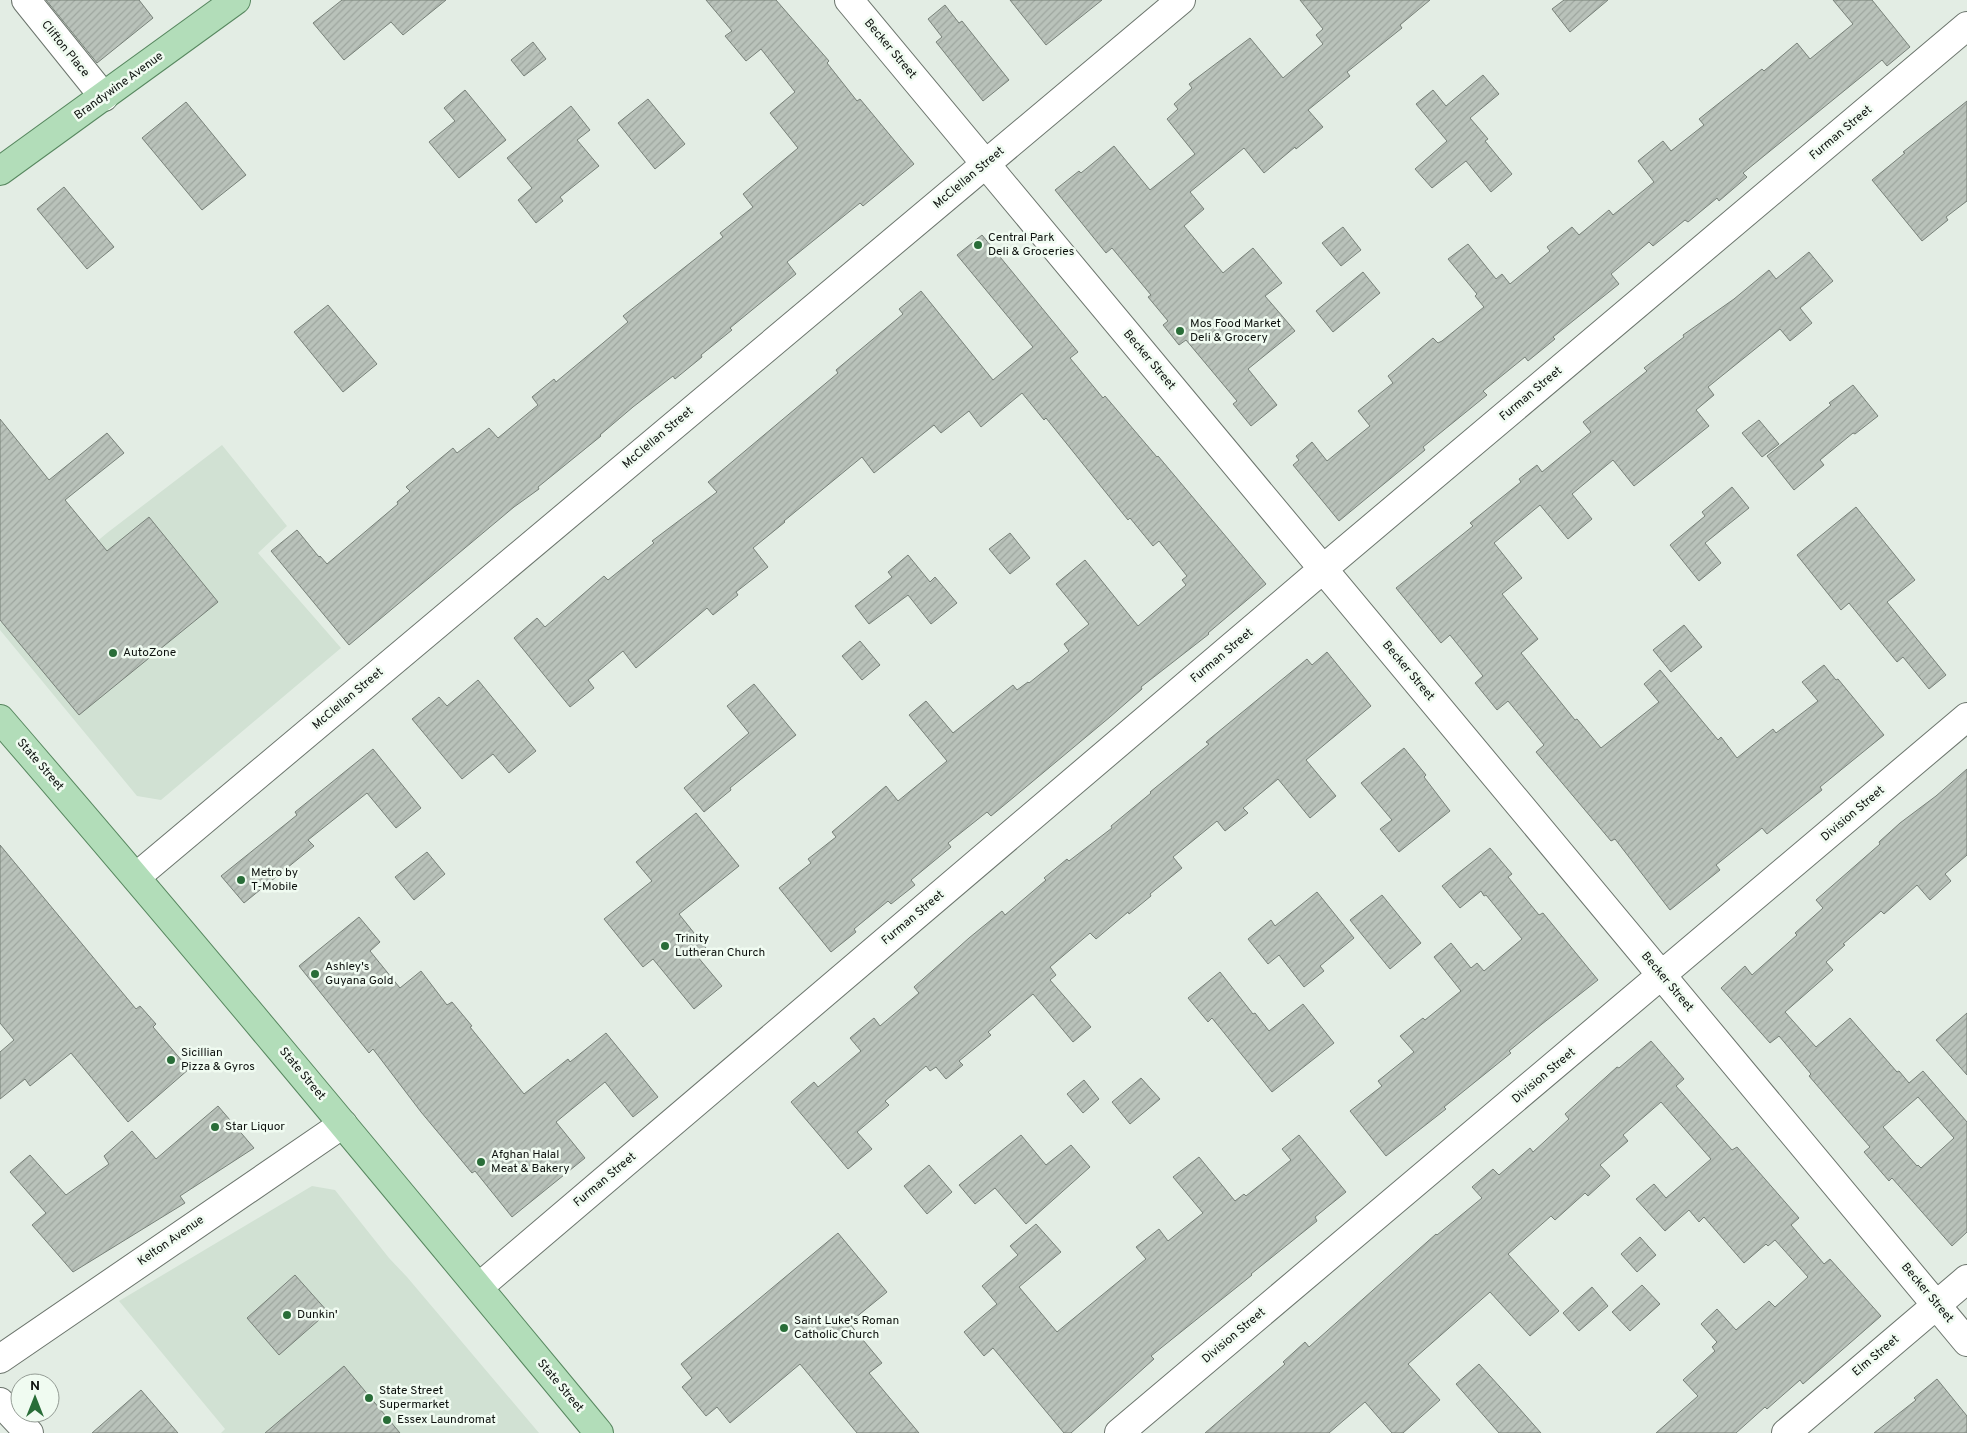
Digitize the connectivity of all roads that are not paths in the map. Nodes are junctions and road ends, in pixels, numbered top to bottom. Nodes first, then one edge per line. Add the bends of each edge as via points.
1 (26, 0) edge
2 (236, 0) edge
3 (849, 0) edge
4 (1181, 0) edge
5 (1967, 26) edge
6 (104, 97) junction
7 (986, 164) junction
8 (0, 171) edge
9 (1323, 569) junction
10 (1967, 717) edge
11 (0, 719) edge
12 (136, 877) junction
13 (1662, 976) junction
14 (343, 1124) junction
15 (1967, 1279) edge
16 (479, 1287) junction
17 (1936, 1305) junction
18 (1967, 1342) edge
19 (0, 1359) edge
20 (0, 1402) edge
21 (28, 1433) edge
22 (599, 1433) edge
23 (1119, 1433) edge
24 (1786, 1433) edge

1 - 6 street, Clifton Place
2 - 6 main road, Brandywine Avenue
3 - 7 street, Becker Street
4 - 7 street, McClellan Street
5 - 9 street, Furman Street
6 - 8 main road, Brandywine Avenue
7 - 9 street, Becker Street
7 - 12 street, McClellan Street
9 - 13 street, Becker Street
9 - 16 street, Furman Street
10 - 13 street, Division Street
11 - 12 main road, State Street
12 - 14 main road, State Street
13 - 17 street, Becker Street
13 - 23 street, Division Street
14 - 16 main road, State Street
14 - 19 street, Kelton Avenue
15 - 17 street, Elm Street
16 - 22 main road, State Street
17 - 18 street, Becker Street
17 - 24 street, Elm Street
20 - 21 street

